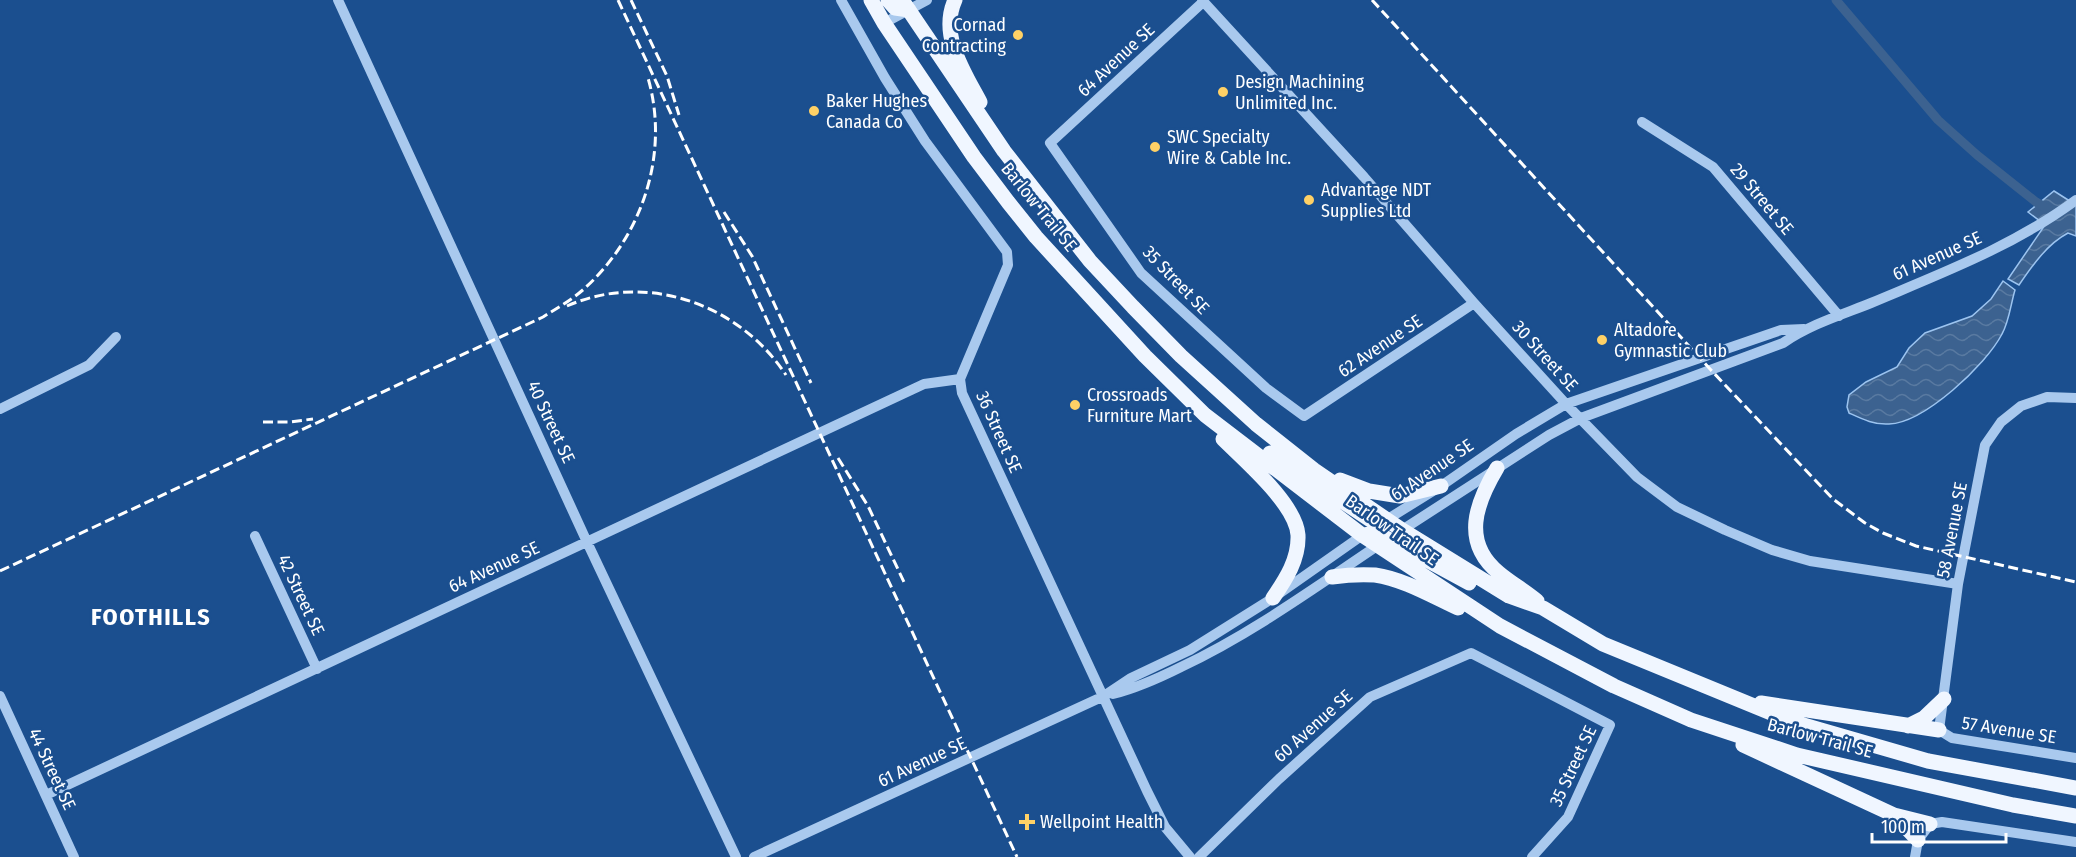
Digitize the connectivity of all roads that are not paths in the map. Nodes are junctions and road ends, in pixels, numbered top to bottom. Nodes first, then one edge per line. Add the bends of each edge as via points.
1 (338, 0) edge
2 (842, 0) edge
3 (927, 0) edge
4 (955, 0) edge
5 (1203, 1) edge
6 (882, 2) edge
7 (905, 5) edge
8 (884, 23) junction
9 (1642, 122) dead end
10 (1050, 143) joint
11 (1004, 151) junction
12 (2076, 200) edge
13 (1474, 303) junction
14 (1839, 316) junction
15 (1804, 329) junction
16 (116, 336) dead end
17 (960, 379) junction
18 (2076, 398) edge
19 (1566, 404) junction
20 (0, 409) edge
21 (1205, 415) junction
22 (1304, 416) joint
23 (1581, 418) junction
24 (1235, 438) junction
25 (1497, 468) junction
26 (1314, 470) junction
27 (1441, 486) junction
28 (1383, 522) junction
29 (1402, 530) junction
30 (1362, 535) junction
31 (255, 536) dead end
32 (587, 542) junction
33 (1383, 542) junction
34 (1332, 577) junction
35 (1958, 584) junction
36 (1509, 596) junction
37 (1273, 598) junction
38 (1543, 608) junction
39 (1500, 627) junction
40 (1471, 653) joint
41 (317, 669) junction
42 (0, 696) edge
43 (1104, 696) junction
44 (1734, 699) junction
45 (1944, 699) junction
46 (1691, 720) junction
47 (1908, 726) junction
48 (1939, 730) junction
49 (2076, 758) edge
50 (2076, 788) edge
51 (46, 795) junction
52 (1894, 815) junction
53 (2076, 816) edge
54 (1930, 824) junction
55 (1918, 840) junction
56 (2076, 842) edge
57 (74, 857) edge
58 (736, 857) edge
59 (754, 857) edge
60 (1190, 857) edge
61 (1199, 857) edge
62 (1532, 857) edge
63 (1915, 857) edge

1 - 32 street, 40 Street SE
2 - 17 street, 36 Street SE via 925,141 1007,252 1008,265
3 - 7 street
4 - 11 main road via 950,27 952,43
5 - 10 street, 64 Avenue SE
5 - 13 street, 30 Street SE
6 - 7 main road via 895,8
6 - 8 main road, Barlow Trail SE
7 - 8 street
7 - 11 main road, Barlow Trail SE
8 - 21 main road, Barlow Trail SE via 974,156 1036,237
9 - 14 street, 29 Street SE via 1713,167
10 - 22 street, 35 Street SE via 1141,273 1266,388
11 - 26 main road, Barlow Trail SE via 1090,261 1141,315 1256,424
12 - 14 street, 61 Avenue SE via 1970,261
13 - 19 street, 30 Street SE
13 - 22 street, 62 Avenue SE
14 - 15 street, 61 Avenue SE
15 - 19 street, 61 Avenue SE via 1781,330
15 - 23 street, 61 Avenue SE via 1784,342
16 - 20 street via 89,365
17 - 32 street, 64 Avenue SE via 924,384
17 - 43 street, 36 Street SE via 962,393
18 - 35 street, 58 Avenue SE via 2047,397 2021,406 2001,422 1985,445
19 - 23 street, 30 Street SE
19 - 27 street, 61 Avenue SE
21 - 24 main road, Barlow Trail SE
21 - 37 main road via 1214,430 1288,508 1298,533 1290,573
23 - 25 street, 61 Avenue SE
23 - 35 street, 30 Street SE via 1637,477 1677,507 1725,530 1810,561
24 - 28 main road via 1256,444
24 - 30 main road, Barlow Trail SE
25 - 29 street, 61 Avenue SE
25 - 38 main road via 1477,507 1477,542 1498,572
26 - 27 main road via 1369,491 1400,496
26 - 28 main road, Barlow Trail SE
27 - 28 street, 61 Avenue SE
28 - 29 main road, Barlow Trail SE
28 - 30 street, 61 Avenue SE
29 - 33 street, 61 Avenue SE
29 - 36 main road, Barlow Trail SE
30 - 33 main road, Barlow Trail SE
30 - 37 street, 61 Avenue SE
31 - 41 street, 42 Street SE
32 - 41 street, 64 Avenue SE
32 - 58 street, 40 Street SE
33 - 34 street, 61 Avenue SE
33 - 36 main road via 1494,597
33 - 39 main road, Barlow Trail SE
34 - 39 main road via 1377,575
34 - 43 street, 61 Avenue SE via 1215,651 1136,688
35 - 45 street, 58 Avenue SE
36 - 38 main road, Barlow Trail SE
37 - 43 street, 61 Avenue SE via 1190,650 1131,678
38 - 44 main road, Barlow Trail SE via 1603,645
39 - 46 main road, Barlow Trail SE via 1614,686
40 - 61 street, 60 Avenue SE via 1370,698
40 - 62 street, 35 Street SE via 1610,725 1568,817
41 - 51 street, 64 Avenue SE
42 - 51 street, 44 Street SE
43 - 59 street, 61 Avenue SE
43 - 60 street, 36 Street SE via 1165,827
44 - 47 main road
44 - 50 main road, Barlow Trail SE via 1793,722 1928,761
45 - 47 main road via 1924,718
45 - 48 street, 58 Avenue SE
46 - 52 main road
46 - 53 main road, Barlow Trail SE via 1797,755
47 - 48 main road
48 - 49 street, 57 Avenue SE via 1952,738
51 - 57 street, 44 Street SE
52 - 54 main road
52 - 55 main road
54 - 55 street
54 - 56 street via 1942,822
55 - 63 street

